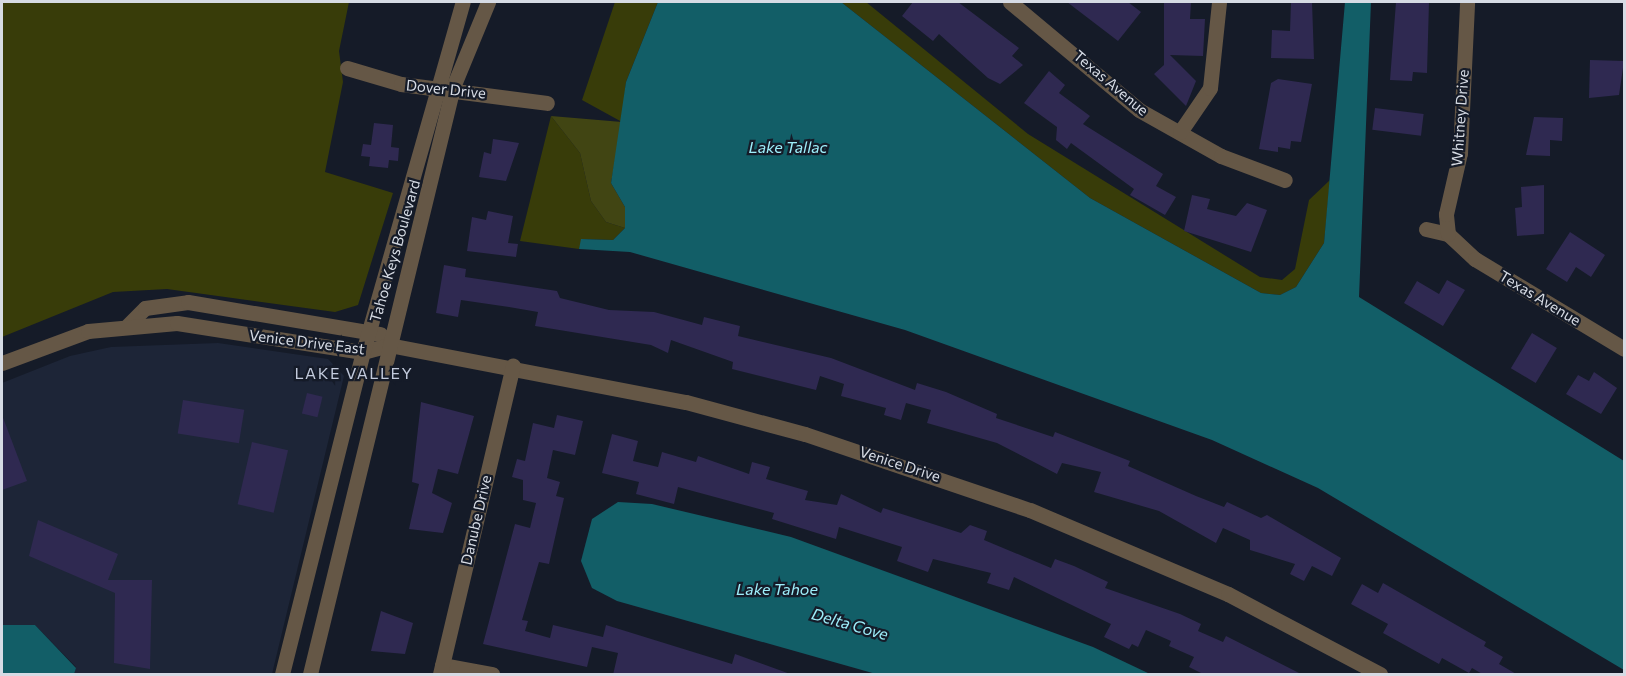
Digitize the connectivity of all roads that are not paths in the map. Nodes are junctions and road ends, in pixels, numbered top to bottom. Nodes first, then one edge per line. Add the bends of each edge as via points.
1 (463, 2) edge
2 (488, 2) edge
3 (1010, 2) edge
4 (1219, 2) edge
5 (1467, 2) edge
6 (346, 69) dead end
7 (446, 87) junction
8 (547, 103) dead end
9 (1180, 132) junction
10 (1285, 180) dead end
11 (1426, 229) dead end
12 (1448, 234) junction
13 (128, 325) junction
14 (373, 329) junction
15 (389, 345) junction
16 (1624, 349) edge
17 (363, 351) junction
18 (2, 363) edge
19 (513, 366) junction
20 (441, 670) edge
21 (282, 675) edge
22 (310, 675) edge
23 (492, 675) edge
24 (1380, 675) edge

1 - 7 street, Tahoe Keys Boulevard
2 - 7 street, Tahoe Keys Boulevard
3 - 9 street, Texas Avenue via 1139,110
4 - 9 street via 1210,88
5 - 12 street, Whitney Drive via 1460,153 1446,214
6 - 7 street, Dover Drive via 401,84
7 - 8 street, Dover Drive
7 - 14 street, Tahoe Keys Boulevard
7 - 15 street, Tahoe Keys Boulevard
9 - 10 street, Texas Avenue via 1221,156
11 - 12 street
12 - 16 street, Texas Avenue via 1475,260
13 - 14 street, Venice Drive East via 145,308 164,302
13 - 17 street, Venice Drive East via 177,323
13 - 18 street via 56,340
14 - 15 street, Venice Drive East
14 - 17 street, Tahoe Keys Boulevard
15 - 17 street, Venice Drive East
15 - 19 street, Venice Drive
15 - 22 street, Tahoe Keys Boulevard
17 - 21 street, Tahoe Keys Boulevard
19 - 20 street, Danube Drive
19 - 24 street, Venice Drive via 686,402 926,472 1124,547
20 - 23 street

